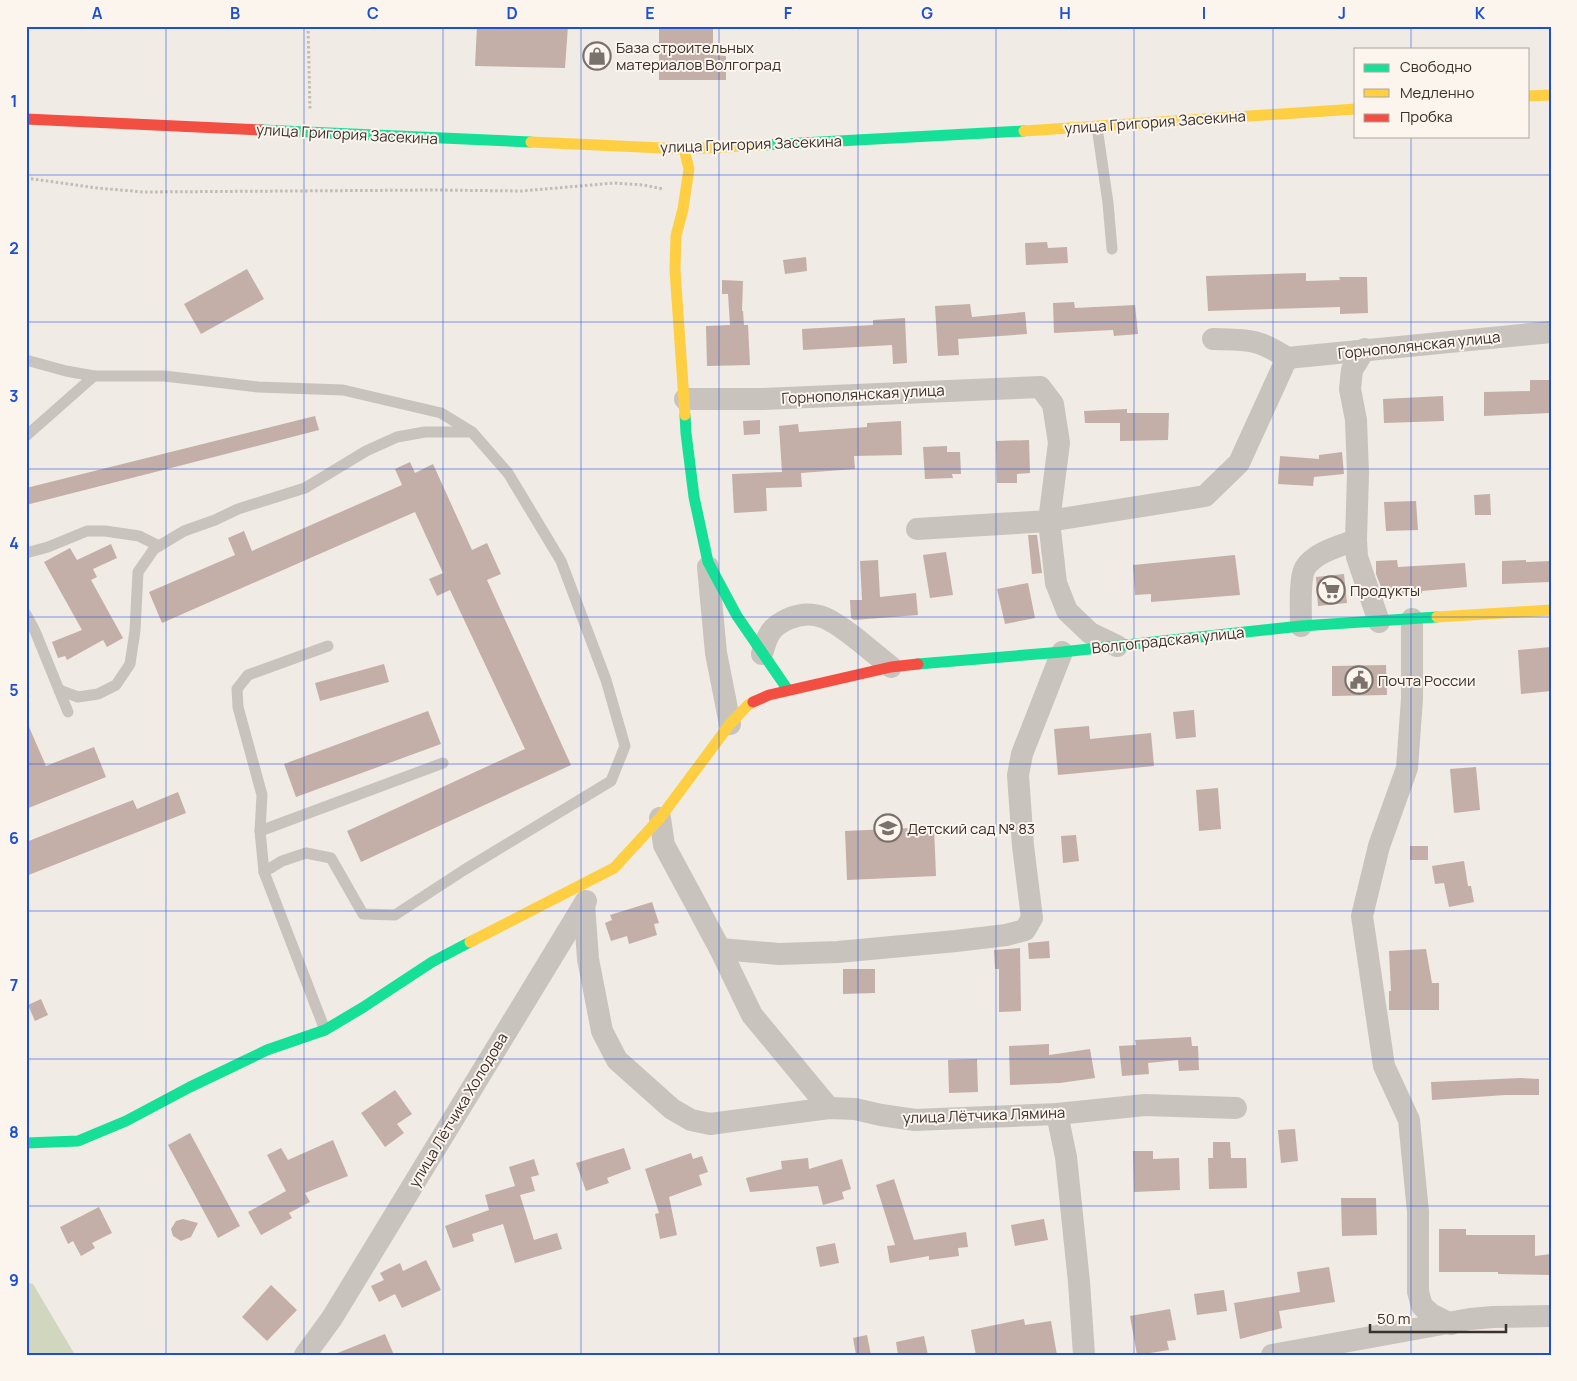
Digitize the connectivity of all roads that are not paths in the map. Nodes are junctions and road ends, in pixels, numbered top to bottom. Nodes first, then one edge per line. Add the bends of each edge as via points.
1 (1551, 95) edge
2 (1530, 96) edge
3 (1354, 108) edge
4 (26, 119) edge
5 (1097, 127) junction
6 (684, 149) junction
7 (1112, 249) dead end
8 (1551, 332) edge
9 (1213, 339) dead end
10 (1365, 349) junction
11 (1287, 358) junction
12 (26, 360) edge
13 (94, 376) junction
14 (685, 398) junction
15 (472, 432) junction
16 (26, 436) edge
17 (1049, 520) junction
18 (917, 529) dead end
19 (1356, 540) junction
20 (159, 546) junction
21 (26, 553) edge
22 (708, 562) junction
23 (1551, 610) edge
24 (26, 614) edge
25 (1412, 619) junction
26 (1379, 622) junction
27 (1301, 626) junction
28 (328, 646) dead end
29 (1117, 646) junction
30 (1062, 652) junction
31 (762, 654) junction
32 (891, 667) junction
33 (59, 690) junction
34 (788, 690) junction
35 (68, 712) dead end
36 (730, 724) junction
37 (443, 763) dead end
38 (660, 818) junction
39 (260, 831) junction
40 (614, 868) junction
41 (264, 872) junction
42 (584, 904) junction
43 (720, 949) junction
44 (325, 1030) junction
45 (829, 1108) junction
46 (1236, 1108) dead end
47 (1057, 1114) junction
48 (26, 1143) edge
49 (1418, 1292) junction
50 (1551, 1316) edge
51 (1451, 1324) junction
52 (1393, 1334) junction
53 (305, 1355) edge
54 (1084, 1355) edge
55 (1272, 1355) edge

1 - 2 street
3 - 5 street, улица Григория Засекина
4 - 6 street, улица Григория Засекина
5 - 6 street, улица Григория Засекина
5 - 7 lane
6 - 14 street via 689,169 676,236 675,270
8 - 10 street, Горнополянская улица
9 - 11 street via 1251,340
10 - 11 street, Горнополянская улица
10 - 19 street via 1352,370 1350,389 1356,420
11 - 17 street via 1239,463 1205,496
12 - 13 lane
13 - 15 lane via 164,376 258,387 343,390 441,412
13 - 16 lane
14 - 17 street, Горнополянская улица via 1040,387 1053,404 1060,442
14 - 22 street via 694,498
15 - 20 lane via 425,432 397,437 366,451 305,488 238,509 184,531
15 - 41 lane via 508,473 561,561 606,680 625,746 611,781 395,915 363,914 331,858 306,853 282,861
17 - 18 street
17 - 29 street via 1056,583 1067,611 1090,633
19 - 26 street via 1357,557
19 - 27 street via 1328,550 1305,568
20 - 21 lane via 139,536 87,531
20 - 33 lane via 138,572 130,664 116,685 98,694 78,696
22 - 31 street
22 - 36 street via 716,652
23 - 25 street, Волгоградская улица
24 - 33 lane
25 - 26 street, Волгоградская улица
25 - 49 street via 1412,699 1407,768 1379,846 1362,916 1384,1066 1409,1120 1418,1212
26 - 27 street, Волгоградская улица
27 - 29 street, Волгоградская улица
28 - 39 lane via 248,675 237,689 238,707 262,795
29 - 30 street, Волгоградская улица
30 - 32 street, Волгоградская улица
30 - 43 street via 1022,754 1018,775 1032,918 1025,930 956,942 838,952 779,954
31 - 32 street via 767,635 777,624 796,615 816,615 835,622
31 - 34 street
32 - 34 street, Волгоградская улица
33 - 35 lane
34 - 36 street, Волгоградская улица via 748,705
36 - 38 street, Волгоградская улица
37 - 39 lane
38 - 40 street, Волгоградская улица
38 - 43 street via 664,845
39 - 41 lane
40 - 42 street, улица Лётчика Холодова
40 - 44 street via 432,962
41 - 44 lane
42 - 45 street, улица Лётчика Лямина via 588,959 602,1031 617,1060 672,1109 690,1120 710,1124
42 - 53 street, улица Лётчика Холодова via 332,1318
43 - 45 street via 752,1015
44 - 48 street via 268,1050 126,1121 78,1141
45 - 47 street, улица Лётчика Лямина via 855,1109 915,1120
46 - 47 street, улица Лётчика Лямина via 1145,1105
47 - 54 street via 1066,1157
49 - 51 street via 1422,1306
49 - 52 street via 1415,1316 1410,1324
50 - 51 street via 1493,1317
51 - 52 street
52 - 55 street

